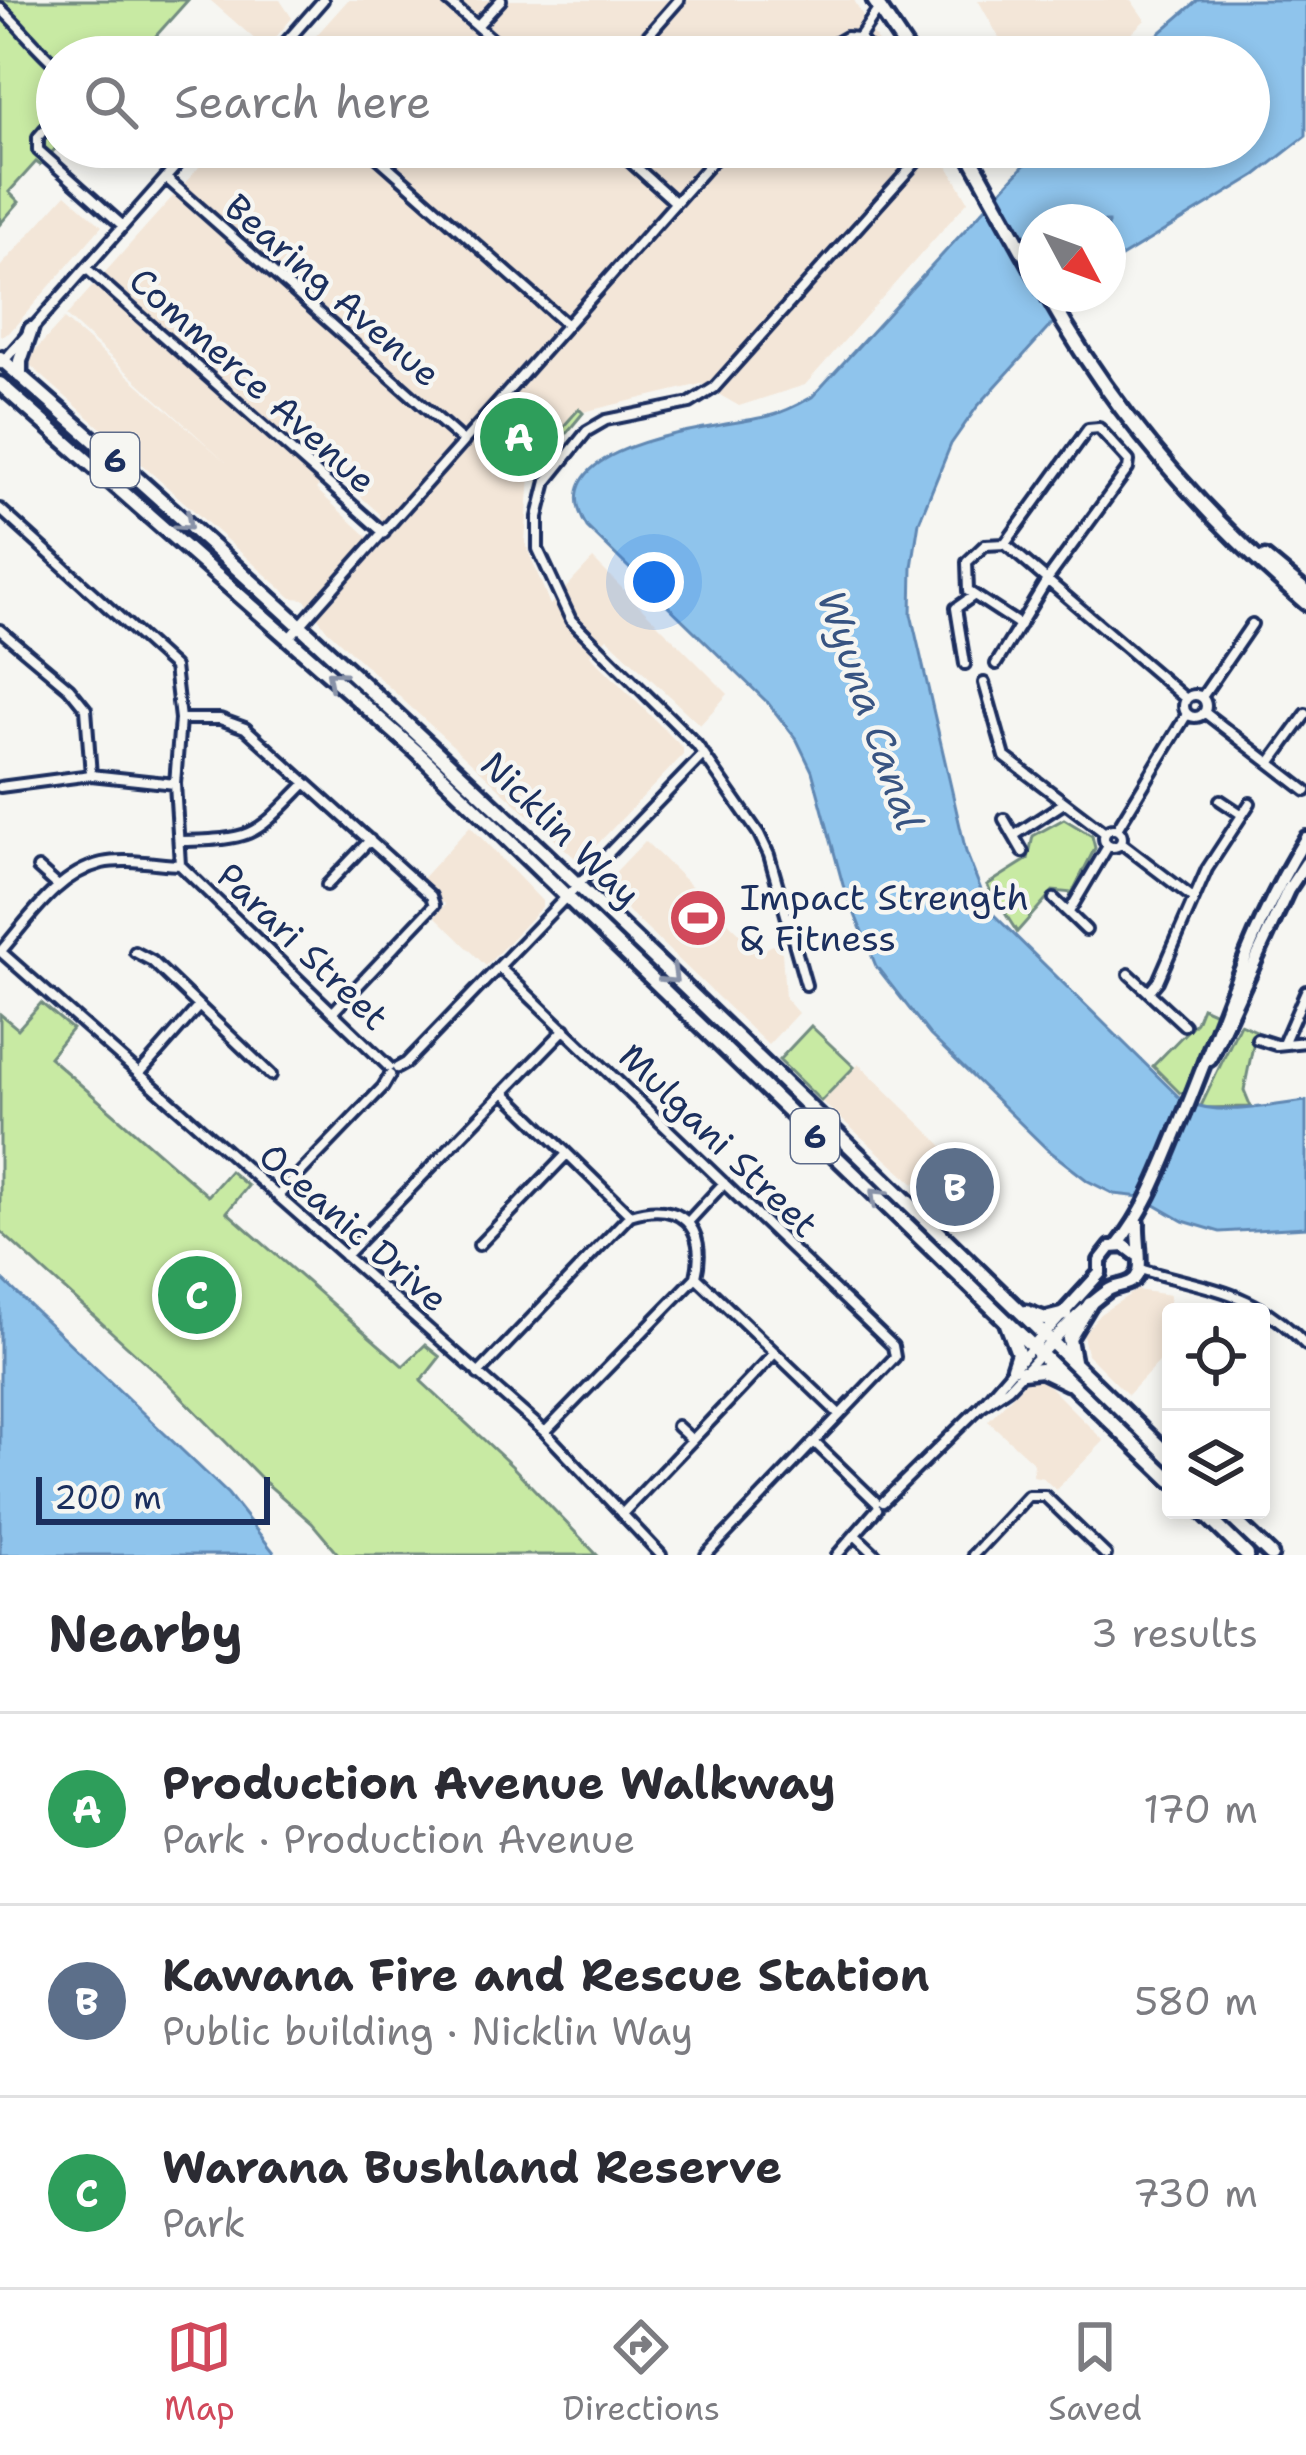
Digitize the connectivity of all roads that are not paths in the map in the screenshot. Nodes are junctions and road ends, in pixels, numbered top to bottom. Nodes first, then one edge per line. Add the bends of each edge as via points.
1 (323, 0) edge
2 (447, 0) edge
3 (501, 0) edge
4 (679, 0) edge
5 (879, 2) edge
6 (304, 3) dead end
7 (0, 8) edge
8 (313, 11) junction
9 (477, 26) junction
10 (291, 36) edge
11 (488, 36) edge
12 (647, 36) edge
13 (860, 36) edge
14 (901, 36) edge
15 (36, 48) edge
16 (58, 168) edge
17 (175, 168) edge
18 (390, 168) edge
19 (637, 168) edge
20 (706, 168) edge
21 (911, 168) edge
22 (976, 168) edge
23 (166, 178) junction
24 (675, 202) junction
25 (123, 226) junction
26 (1018, 243) edge
27 (86, 268) junction
28 (1057, 312) edge
29 (568, 325) junction
30 (32, 329) junction
31 (1, 361) edge
32 (20, 376) junction
33 (0, 385) edge
34 (464, 442) junction
35 (1196, 499) junction
36 (0, 509) edge
37 (384, 532) junction
38 (1004, 544) junction
39 (1047, 580) junction
40 (1306, 592) edge
41 (973, 596) junction
42 (1306, 603) edge
43 (1252, 624) dead end
44 (1020, 625) junction
45 (301, 626) junction
46 (1, 633) edge
47 (289, 638) junction
48 (964, 664) dead end
49 (996, 664) dead end
50 (984, 683) dead end
51 (1202, 697) junction
52 (1186, 699) junction
53 (1204, 712) junction
54 (1187, 714) junction
55 (1306, 714) edge
56 (179, 719) junction
57 (704, 754) junction
58 (1271, 762) junction
59 (91, 775) junction
60 (306, 783) junction
61 (175, 784) junction
62 (0, 788) edge
63 (1306, 791) edge
64 (1220, 800) dead end
65 (1064, 803) junction
66 (1250, 803) dead end
67 (1241, 814) junction
68 (1004, 819) dead end
69 (1117, 829) junction
70 (1105, 833) junction
71 (1015, 836) junction
72 (1306, 838) edge
73 (370, 840) junction
74 (180, 841) junction
75 (1121, 843) junction
76 (1108, 846) junction
77 (1023, 852) dead end
78 (1306, 863) edge
79 (180, 865) junction
80 (38, 868) dead end
81 (327, 885) dead end
82 (578, 885) junction
83 (58, 886) junction
84 (567, 898) junction
85 (1054, 898) dead end
86 (1193, 898) junction
87 (1069, 912) junction
88 (1086, 930) dead end
89 (0, 951) edge
90 (135, 952) dead end
91 (500, 967) junction
92 (1129, 974) dead end
93 (806, 985) dead end
94 (1306, 991) edge
95 (1149, 992) junction
96 (199, 1006) junction
97 (333, 1012) junction
98 (1184, 1025) dead end
99 (565, 1029) junction
100 (1257, 1039) dead end
101 (1306, 1042) edge
102 (1283, 1044) junction
103 (392, 1070) junction
104 (1202, 1072) junction
105 (139, 1073) junction
106 (271, 1075) dead end
107 (503, 1092) junction
108 (567, 1154) junction
109 (724, 1183) junction
110 (278, 1196) junction
111 (630, 1215) junction
112 (688, 1221) junction
113 (1138, 1223) junction
114 (479, 1245) dead end
115 (1118, 1245) junction
116 (1137, 1255) junction
117 (345, 1256) junction
118 (1140, 1269) junction
119 (1100, 1273) junction
120 (696, 1277) junction
121 (1114, 1285) junction
122 (1090, 1304) junction
123 (1010, 1312) junction
124 (1066, 1314) junction
125 (1042, 1344) junction
126 (1306, 1345) edge
127 (773, 1355) junction
128 (1076, 1366) junction
129 (1018, 1370) junction
130 (478, 1374) junction
131 (1075, 1385) junction
132 (839, 1414) junction
133 (677, 1426) dead end
134 (545, 1432) junction
135 (692, 1440) junction
136 (814, 1442) junction
137 (1162, 1449) edge
138 (1162, 1471) edge
139 (879, 1504) junction
140 (622, 1514) junction
141 (1211, 1519) edge
142 (1233, 1519) edge
143 (856, 1535) junction
144 (661, 1555) edge
145 (706, 1555) edge
146 (837, 1555) edge
147 (876, 1555) edge
148 (974, 1555) edge
149 (1106, 1555) edge
150 (1247, 1555) edge
151 (1271, 1555) edge

1 - 8 street
2 - 9 street
3 - 9 street
4 - 12 street
5 - 13 street
5 - 14 main road
6 - 8 street
7 - 15 street
8 - 10 street
9 - 11 street
16 - 25 street
17 - 23 street
18 - 29 street
19 - 24 street
20 - 24 street
21 - 57 street via 714,388 690,404 606,420 587,431 547,481 538,549 562,606
22 - 26 main road
23 - 25 street
23 - 34 street, Bearing Avenue
24 - 29 street
25 - 27 street
27 - 30 street
27 - 37 street, Commerce Avenue
28 - 35 main road via 1120,410
29 - 34 street
30 - 31 street
30 - 32 main road
31 - 32 main road, Nicklin Way / 6
32 -> 45 main road, Nicklin Way / 6
33 - 47 main road, Nicklin Way / 6
34 - 37 street
35 - 40 main road
35 - 42 main road
36 - 56 street, Parari Street via 174,667
37 - 45 street
38 - 39 street
38 - 39 street via 1088,429 1099,428 1129,460 1128,469
38 - 41 street via 986,545 967,562
39 - 44 street
39 - 52 street
41 - 44 street
41 - 48 street via 956,608
43 - 51 street
44 - 49 street
45 - 47 street
45 - 82 main road, Nicklin Way / 6
46 - 59 street via 86,709
84 -> 47 main road, Nicklin Way / 6
50 - 65 street via 1005,758
51 - 52 street
51 - 53 street
52 - 54 street
53 - 54 street
53 - 58 street
54 - 69 street
55 - 58 street
56 - 60 street via 245,728
56 - 61 street, Parari Street
57 - 82 street
57 - 93 street via 770,855
58 - 63 street
59 - 61 street
59 - 62 street
60 - 73 street
60 - 74 street via 250,834
61 - 74 street, Parari Street
64 - 67 street
65 - 70 street
65 - 71 street
66 - 67 street
67 - 86 street
68 - 71 street
69 - 70 street
69 - 75 street
70 - 76 street
71 - 77 street
72 - 104 main road via 1256,926
73 - 81 street
73 - 97 street via 434,905
74 - 79 street, Parari Street
75 - 76 street
75 - 86 street
76 - 87 street
78 - 104 main road
79 - 83 street via 103,863
79 - 97 street, Parari Street
80 - 83 street
82 - 84 street
82 -> 123 main road, Nicklin Way / 6
83 - 89 street
84 - 91 street
123 -> 84 main road, Nicklin Way / 6
85 - 87 street
86 - 95 street
87 - 88 street
89 - 105 street, Oceanic Drive
90 - 96 street
91 - 99 street, Mulgani Street
91 - 103 street
92 - 95 street
94 - 102 street
95 - 98 street
96 - 105 street
96 - 106 street
97 - 103 street, Parari Street
99 - 107 street
99 - 109 street, Mulgani Street
100 - 102 street
101 - 102 street
103 - 110 street
104 - 113 main road
105 - 110 street, Oceanic Drive
107 - 108 street
107 - 117 street
108 - 111 street
108 - 114 street
109 - 112 street
109 - 132 street, Mulgani Street via 893,1346 895,1357
110 - 117 street, Oceanic Drive
111 - 112 street via 666,1210
111 - 130 street
112 - 120 street via 700,1259
113 - 115 main road
113 - 116 main road
115 - 116 main road
115 - 119 main road via 1102,1255
116 - 118 main road
117 - 130 street, Oceanic Drive
118 - 121 main road via 1130,1283
118 - 126 street via 1256,1303
119 - 121 main road
119 - 124 main road
120 - 127 street
120 - 134 street
121 - 122 main road
122 - 125 main road
122 - 128 main road via 1069,1339
123 - 124 main road
123 - 125 main road, Nicklin Way / 6
123 - 129 main road
124 - 125 main road
125 - 128 main road, Nicklin Way / 6
125 - 129 street
125 - 131 main road, Nicklin Way / 6
127 - 132 street
127 - 135 street
128 - 137 main road, Nicklin Way / 6
129 - 131 main road
129 - 139 street
130 - 134 street, Oceanic Drive
131 - 138 main road, Nicklin Way / 6
132 - 136 street
133 - 135 street
134 - 140 street, Oceanic Drive
135 - 140 street
136 - 139 street
136 - 145 street
139 - 143 street
140 - 144 street, Oceanic Drive
141 - 150 main road
142 - 151 main road
143 - 146 street
143 - 147 street
148 - 149 street via 1035,1494

